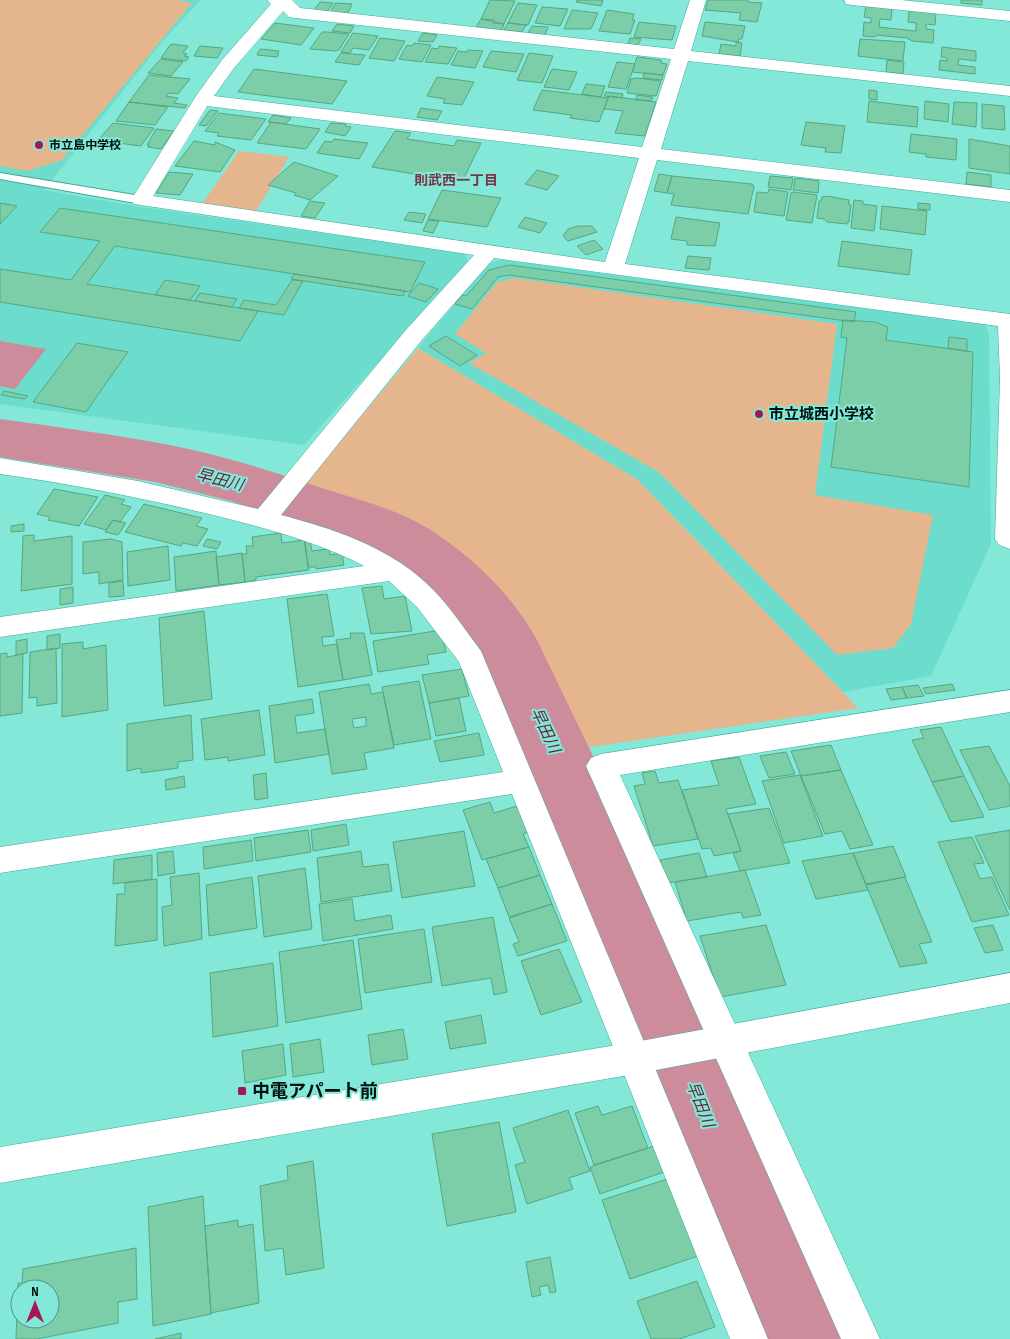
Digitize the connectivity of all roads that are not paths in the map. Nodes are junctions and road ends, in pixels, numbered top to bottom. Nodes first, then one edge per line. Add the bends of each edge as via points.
1 (698, 0) edge
2 (852, 0) edge
3 (281, 1) edge
4 (1010, 16) edge
5 (682, 56) junction
6 (1010, 91) edge
7 (202, 100) junction
8 (650, 154) junction
9 (0, 176) edge
10 (1010, 196) edge
11 (141, 200) junction
12 (489, 251) junction
13 (613, 269) junction
14 (1009, 321) edge
15 (1010, 380) edge
16 (1009, 444) edge
17 (0, 466) edge
18 (265, 515) junction
19 (1010, 540) edge
20 (394, 571) junction
21 (0, 627) edge
22 (1010, 701) edge
23 (521, 781) junction
24 (0, 860) edge
25 (1010, 988) edge
26 (713, 1042) junction
27 (644, 1056) junction
28 (0, 1166) edge
29 (749, 1339) edge
30 (861, 1339) edge

1 - 5 street
2 - 4 street
3 - 5 street via 296,13
3 - 7 street
5 - 6 street
5 - 8 street
7 - 8 street
7 - 11 street
8 - 10 street
8 - 13 street
9 - 11 lane
11 - 12 street
12 - 13 street
12 - 18 street via 413,336
13 - 14 street
14 - 15 street
15 - 16 street
16 - 19 street
17 - 18 street
18 - 20 street via 344,544
20 - 21 street
20 - 23 street via 436,608 471,658
22 - 26 street via 601,766
23 - 24 street
23 - 27 street
25 - 26 street
26 - 27 street
26 - 30 street
27 - 28 street
27 - 29 street

